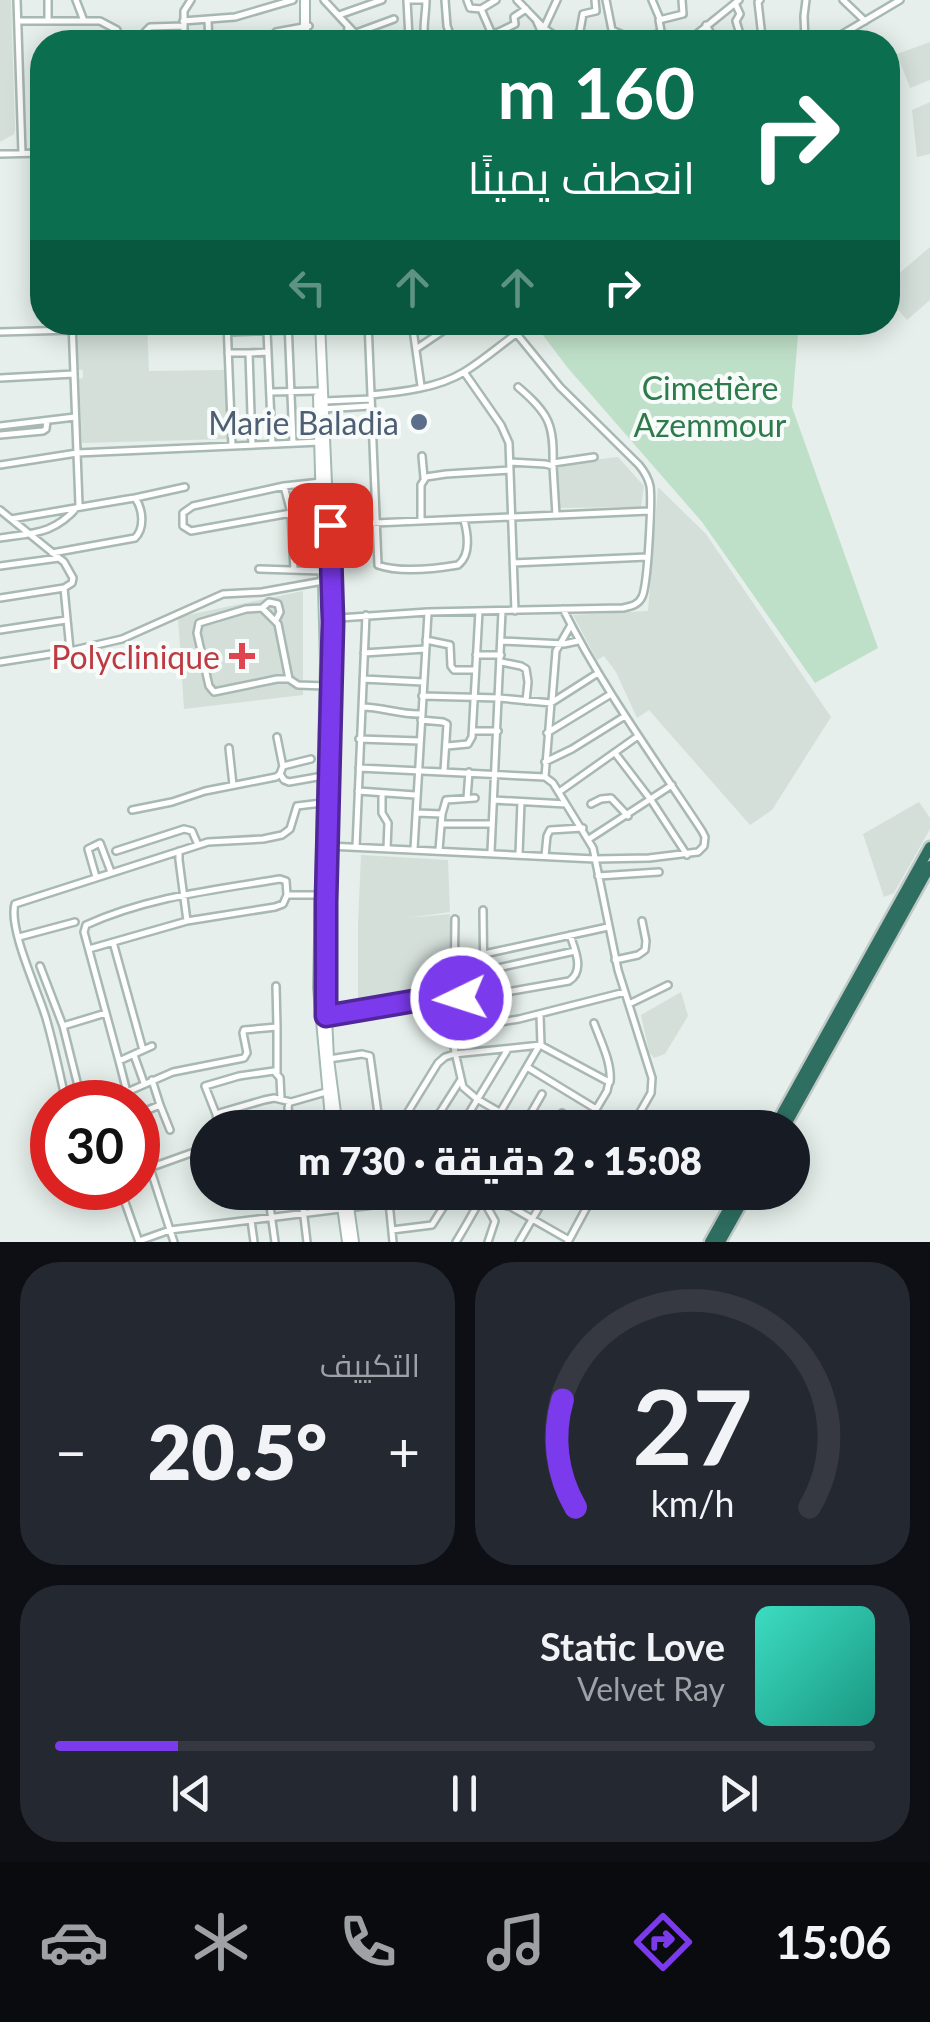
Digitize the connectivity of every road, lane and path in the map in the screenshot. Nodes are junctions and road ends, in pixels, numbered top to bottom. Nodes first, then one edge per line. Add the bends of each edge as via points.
1 (17, 0) edge
2 (48, 0) edge
3 (76, 0) edge
4 (191, 0) edge
5 (293, 0) edge
6 (305, 0) edge
7 (324, 0) edge
8 (382, 0) edge
9 (426, 0) edge
10 (445, 0) edge
11 (467, 0) edge
12 (480, 0) edge
13 (496, 0) edge
14 (518, 0) edge
15 (556, 0) edge
16 (595, 0) edge
17 (606, 0) edge
18 (652, 0) edge
19 (682, 0) edge
20 (720, 0) edge
21 (760, 0) edge
22 (806, 0) edge
23 (843, 0) edge
24 (884, 0) edge
25 (900, 0) edge
26 (407, 1) edge
27 (737, 2) edge
28 (482, 9) junction
29 (526, 9) junction
30 (884, 10) junction
31 (725, 11) junction
32 (339, 14) junction
33 (660, 19) junction
34 (394, 20) dead end
35 (536, 20) junction
36 (18, 21) junction
37 (48, 21) junction
38 (84, 21) junction
39 (208, 21) junction
40 (865, 21) junction
41 (184, 24) junction
42 (306, 24) junction
43 (348, 24) junction
44 (706, 26) junction
45 (544, 28) junction
46 (117, 30) edge
47 (147, 30) edge
48 (184, 30) edge
49 (208, 30) edge
50 (284, 30) edge
51 (306, 30) edge
52 (348, 30) edge
53 (353, 30) edge
54 (365, 30) edge
55 (409, 30) edge
56 (423, 30) edge
57 (448, 30) edge
58 (486, 30) edge
59 (503, 30) edge
60 (540, 30) edge
61 (547, 30) edge
62 (580, 30) edge
63 (612, 30) edge
64 (659, 30) edge
65 (702, 30) edge
66 (708, 30) edge
67 (739, 30) edge
68 (761, 30) edge
69 (805, 30) edge
70 (851, 30) edge
71 (22, 153) junction
72 (30, 153) edge
73 (0, 154) edge
74 (30, 330) edge
75 (0, 332) edge
76 (72, 335) edge
77 (227, 335) edge
78 (267, 335) edge
79 (288, 335) edge
80 (318, 335) edge
81 (318, 335) edge
82 (368, 335) edge
83 (414, 335) edge
84 (437, 335) edge
85 (515, 335) edge
86 (517, 335) edge
87 (416, 349) junction
88 (268, 352) junction
89 (249, 353) junction
90 (228, 354) junction
91 (464, 372) junction
92 (74, 374) junction
93 (0, 378) edge
94 (421, 386) junction
95 (518, 388) dead end
96 (318, 391) junction
97 (270, 392) junction
98 (291, 392) junction
99 (371, 400) junction
100 (321, 406) junction
101 (75, 417) junction
102 (47, 420) junction
103 (0, 426) edge
104 (0, 435) edge
105 (320, 442) junction
106 (293, 443) junction
107 (272, 444) junction
108 (252, 445) junction
109 (232, 446) junction
110 (77, 453) junction
111 (422, 456) dead end
112 (594, 457) dead end
113 (510, 462) junction
114 (0, 465) edge
115 (553, 465) junction
116 (510, 470) junction
117 (424, 479) junction
118 (321, 482) junction
119 (284, 486) junction
120 (185, 487) dead end
121 (135, 498) junction
122 (79, 506) junction
123 (0, 510) edge
124 (650, 511) junction
125 (291, 513) junction
126 (556, 516) junction
127 (512, 518) junction
128 (11, 519) junction
129 (421, 520) junction
130 (464, 520) junction
131 (375, 524) junction
132 (326, 525) junction
133 (29, 534) junction
134 (0, 538) edge
135 (56, 556) junction
136 (647, 557) junction
137 (513, 563) junction
138 (0, 566) edge
139 (260, 569) dead end
140 (294, 570) junction
141 (323, 576) junction
142 (64, 588) junction
143 (0, 598) edge
144 (262, 608) junction
145 (564, 609) junction
146 (479, 611) junction
147 (502, 611) junction
148 (514, 611) junction
149 (428, 612) junction
150 (366, 616) junction
151 (331, 619) junction
152 (67, 620) junction
153 (276, 621) junction
154 (571, 625) junction
155 (0, 630) edge
156 (426, 640) junction
157 (502, 641) junction
158 (579, 641) junction
159 (559, 643) junction
160 (424, 649) junction
161 (70, 651) junction
162 (364, 653) junction
163 (476, 655) junction
164 (501, 658) junction
165 (0, 662) edge
166 (475, 670) junction
167 (598, 672) junction
168 (363, 679) junction
169 (289, 680) junction
170 (423, 682) junction
171 (327, 688) junction
172 (611, 694) junction
173 (422, 696) junction
174 (473, 698) junction
175 (499, 698) junction
176 (526, 701) junction
177 (552, 702) junction
178 (362, 707) junction
179 (625, 716) junction
180 (421, 717) junction
181 (473, 731) junction
182 (498, 731) junction
183 (547, 732) junction
184 (639, 736) junction
185 (277, 737) dead end
186 (360, 738) junction
187 (420, 741) junction
188 (447, 746) junction
189 (230, 748) dead end
190 (614, 753) junction
191 (310, 760) dead end
192 (545, 762) junction
193 (359, 768) junction
194 (281, 770) junction
195 (418, 771) junction
196 (444, 772) junction
197 (470, 772) junction
198 (495, 774) junction
199 (323, 776) junction
200 (544, 777) junction
201 (233, 785) junction
202 (672, 786) junction
203 (358, 791) junction
204 (382, 792) junction
205 (559, 792) junction
206 (416, 795) junction
207 (467, 798) junction
208 (475, 798) dead end
209 (494, 800) junction
210 (651, 800) junction
211 (522, 802) junction
212 (322, 803) junction
213 (566, 804) junction
214 (592, 804) dead end
215 (132, 810) dead end
216 (416, 813) junction
217 (442, 814) junction
218 (628, 816) junction
219 (441, 824) junction
220 (492, 824) junction
221 (583, 828) junction
222 (520, 829) junction
223 (533, 829) dead end
224 (589, 839) junction
225 (198, 845) junction
226 (324, 845) junction
227 (356, 847) junction
228 (930, 847) edge
229 (387, 848) junction
230 (414, 849) junction
231 (439, 850) junction
232 (116, 851) dead end
233 (180, 851) junction
234 (490, 852) junction
235 (519, 854) junction
236 (686, 855) junction
237 (546, 856) junction
238 (596, 860) junction
239 (930, 866) edge
240 (287, 867) dead end
241 (111, 872) junction
242 (659, 872) dead end
243 (598, 876) junction
244 (96, 877) junction
245 (286, 881) junction
246 (184, 893) junction
247 (287, 895) junction
248 (318, 896) junction
249 (483, 910) dead end
250 (455, 919) dead end
251 (187, 921) junction
252 (642, 921) dead end
253 (75, 922) dead end
254 (608, 927) junction
255 (570, 935) junction
256 (19, 937) junction
257 (113, 942) junction
258 (89, 950) junction
259 (575, 951) junction
260 (484, 954) junction
261 (615, 960) junction
262 (40, 966) dead end
263 (484, 970) junction
264 (668, 985) dead end
265 (276, 986) dead end
266 (624, 992) junction
267 (454, 994) junction
268 (484, 995) junction
269 (629, 1004) junction
270 (106, 1013) junction
271 (540, 1014) junction
272 (323, 1016) junction
273 (594, 1024) dead end
274 (64, 1026) junction
275 (277, 1027) junction
276 (539, 1045) junction
277 (152, 1046) dead end
278 (508, 1048) junction
279 (143, 1050) junction
280 (454, 1054) junction
281 (134, 1055) junction
282 (329, 1059) junction
283 (119, 1061) junction
284 (527, 1068) junction
285 (277, 1072) junction
286 (61, 1080) edge
287 (77, 1080) edge
288 (124, 1080) edge
289 (143, 1080) edge
290 (152, 1080) edge
291 (460, 1082) junction
292 (609, 1084) junction
293 (326, 1092) junction
294 (542, 1094) dead end
295 (281, 1098) junction
296 (477, 1099) junction
297 (289, 1102) junction
298 (160, 1105) edge
299 (596, 1109) joint
300 (214, 1110) edge
301 (230, 1110) edge
302 (290, 1110) edge
303 (330, 1110) edge
304 (333, 1110) edge
305 (378, 1110) edge
306 (409, 1110) edge
307 (442, 1110) edge
308 (471, 1110) edge
309 (496, 1110) edge
310 (501, 1110) edge
311 (533, 1110) edge
312 (641, 1110) edge
313 (784, 1110) edge
314 (794, 1110) edge
315 (170, 1130) dead end
316 (190, 1154) edge
317 (160, 1164) edge
318 (160, 1200) edge
319 (128, 1210) edge
320 (271, 1210) edge
321 (303, 1210) edge
322 (328, 1210) edge
323 (345, 1210) edge
324 (390, 1210) edge
325 (441, 1210) edge
326 (475, 1210) edge
327 (491, 1210) edge
328 (514, 1210) edge
329 (538, 1210) edge
330 (585, 1210) edge
331 (728, 1210) edge
332 (738, 1210) edge
333 (303, 1213) junction
334 (272, 1217) junction
335 (251, 1220) junction
336 (532, 1220) junction
337 (170, 1230) junction
338 (392, 1230) junction
339 (139, 1241) edge
340 (569, 1241) edge
341 (174, 1242) edge
342 (254, 1242) edge
343 (275, 1242) edge
344 (307, 1242) edge
345 (350, 1242) edge
346 (394, 1242) edge
347 (456, 1242) edge
348 (488, 1242) edge
349 (519, 1242) edge
350 (710, 1242) edge
351 (720, 1242) edge

1 - 36 street
2 - 37 street
3 - 38 street
4 - 41 street
5 - 39 street
6 - 42 main road
7 - 32 street
8 - 32 street
9 - 26 street
9 - 56 street
10 - 57 street
11 - 28 street via 470,8
12 - 28 street
13 - 28 street
14 - 29 street
15 - 45 street
16 - 62 street via 596,12 583,14
17 - 63 street
18 - 33 street
19 - 33 street via 683,15
20 - 31 street
21 - 68 street
22 - 69 street
23 - 40 street
24 - 30 street
25 - 30 street
26 - 55 street
27 - 31 street
27 - 67 street
28 - 58 street
29 - 35 street
29 - 59 street
30 - 40 street
31 - 44 street
32 - 43 street
33 - 64 street
34 - 54 street
35 - 45 street
35 - 60 street
36 - 37 street
36 - 71 street
37 - 38 street
38 - 46 street
39 - 41 street
39 - 49 street
40 - 70 street
41 - 47 street
41 - 48 street
42 - 50 street
42 - 51 main road
43 - 52 street
43 - 53 street
44 - 65 street
44 - 66 street
45 - 61 street
71 - 72 street
71 - 73 street
74 - 75 street
76 - 92 street
77 - 90 street
78 - 88 street
79 - 98 street
80 - 96 main road
81 - 100 main road
82 - 99 street
83 - 87 street
84 - 87 street
85 - 91 street
86 - 124 street via 643,469
87 - 94 street
88 - 89 street
88 - 97 street
89 - 90 street
89 - 108 street
90 - 109 street
91 - 94 street
91 - 113 street via 507,437
92 - 93 street
92 - 101 street
94 - 99 street
95 - 115 street via 550,420
96 - 98 street
96 - 100 main road
97 - 98 street
97 - 107 street
98 - 106 street
99 - 100 street
99 - 131 street
100 - 105 main road
100 - 132 main road
101 - 102 street
101 - 110 street
102 - 103 street
102 - 104 street via 43,431
103 - 104 street
105 - 106 street
105 - 118 main road
106 - 107 street
107 - 108 street
108 - 109 street
109 - 110 street
110 - 114 street
110 - 122 street
111 - 117 street
112 - 115 street
113 - 115 street
113 - 116 street
115 - 126 street
116 - 117 street
116 - 127 street
117 - 129 street
118 - 119 street
118 - 132 main road
119 - 125 street
119 - 125 street via 192,506 182,515 183,526 190,532
120 - 121 street
121 - 122 street
121 - 135 street via 141,520 136,538
122 - 128 street
122 - 133 street via 51,529
123 - 128 street
124 - 126 street
124 - 136 street
125 - 140 street
126 - 127 street
127 - 130 street
127 - 137 street
128 - 133 street
129 - 130 street
129 - 131 street
130 - 131 street via 463,562 414,568 378,566
131 - 132 street
132 - 141 main road
132 - 151 main road
133 - 134 street
133 - 135 street
135 - 138 street
135 - 142 street via 73,574
136 - 137 street
136 - 145 street via 636,605
137 - 148 street
139 - 140 street
140 - 141 street
141 - 151 main road
141 - 161 street via 223,594 134,635
142 - 143 street
142 - 152 street
144 - 153 street
144 - 153 street via 278,604
144 - 169 street via 199,623 211,690
145 - 148 street
145 - 154 street
146 - 147 street
146 - 149 street
146 - 163 street
147 - 148 street
147 - 157 street
149 - 150 street
149 - 156 street
150 - 151 street
150 - 162 street
151 - 171 main road
152 - 155 street
152 - 161 street
153 - 169 street
154 - 158 street
154 - 159 street
156 - 160 street
156 - 166 street via 450,645 454,670
157 - 159 street
157 - 164 street
158 - 159 street
158 - 167 street
159 - 177 street
160 - 162 street
160 - 170 street
161 - 165 street
162 - 168 street
163 - 164 street
163 - 166 street
164 - 175 street
164 - 176 street via 526,669
166 - 174 street
167 - 172 street
167 - 177 street
168 - 170 street
168 - 178 street
169 - 171 street
170 - 173 street
171 - 199 main road
171 - 226 main road
172 - 179 street
172 - 183 street
173 - 174 street
173 - 180 street
174 - 175 street
174 - 181 street
175 - 176 street
175 - 182 street
176 - 177 street
177 - 183 street
178 - 180 street
178 - 186 street
179 - 184 street
179 - 192 street
180 - 187 street
180 - 188 street via 446,723
181 - 182 street
181 - 188 street via 468,744
182 - 198 street
183 - 192 street
184 - 190 street
184 - 202 street
185 - 194 street
186 - 187 street
186 - 193 street
187 - 195 street
188 - 196 street
189 - 201 street
190 - 205 street
190 - 210 street
191 - 194 street
192 - 200 street
193 - 195 street
193 - 203 street
194 - 199 street via 289,782
194 - 201 street
195 - 196 street
195 - 206 street
196 - 197 street
197 - 198 street
197 - 207 street
198 - 200 street
198 - 209 street
199 - 212 main road
200 - 205 street
201 - 215 street
202 - 210 street
202 - 236 street via 705,837 703,848
203 - 204 street
203 - 227 street
204 - 206 street
204 - 229 street
205 - 213 street
206 - 216 street
207 - 208 street
207 - 217 street via 446,800
209 - 211 street
209 - 220 street
210 - 218 street
210 - 236 street
211 - 213 street
211 - 222 street
212 - 225 street via 296,807 282,835
212 - 226 main road
213 - 221 street
214 - 218 street via 611,798
216 - 217 street
216 - 230 street
217 - 219 street
218 - 224 street
219 - 220 street
219 - 231 street
220 - 234 street
221 - 224 street
221 - 237 street via 550,830
222 - 223 street
222 - 235 street
224 - 238 street
225 - 232 street via 192,831 184,830
225 - 233 street
226 - 227 street
226 - 248 main road
226 - 272 main road
227 - 229 street
228 - 313 highway
229 - 230 street
230 - 231 street
231 - 234 street
233 - 241 street
233 - 246 street
234 - 235 street
235 - 237 street
236 - 238 street
237 - 238 street
238 - 243 street
239 - 314 highway
240 - 245 street
241 - 244 street
241 - 244 street via 99,843 88,849
242 - 243 street
243 - 254 street
244 - 256 street via 16,903
245 - 246 street
245 - 247 street
246 - 251 street
246 - 258 street via 90,923 84,932
247 - 248 street
247 - 251 street via 279,906
248 - 272 main road
249 - 260 street
250 - 267 street
251 - 257 street
252 - 261 street via 644,952
253 - 256 street
254 - 255 street
254 - 261 street
255 - 259 street
255 - 260 street
256 - 286 street
257 - 258 street
257 - 279 street
258 - 270 street
259 - 263 street
259 - 268 street via 578,970 572,979
260 - 263 street
261 - 266 street
262 - 274 street
263 - 268 street
264 - 269 street
265 - 275 street
266 - 269 street
266 - 271 street
267 - 268 street
267 - 272 street
269 - 312 street via 653,1083
270 - 274 street
270 - 283 street
271 - 276 street
271 - 280 street via 450,1030
272 - 282 main road
272 - 293 main road
273 - 292 street
274 - 287 street
275 - 285 street
275 - 290 street via 244,1030 244,1058
276 - 278 street
276 - 284 street
276 - 292 street
277 - 279 street
278 - 280 street
278 - 296 street
279 - 281 street
280 - 291 street
280 - 306 street via 438,1063
281 - 283 street
281 - 289 street
282 - 304 main road
282 - 305 street via 371,1056
283 - 288 street
284 - 299 street
284 - 310 street
285 - 295 street
285 - 300 street via 207,1084
291 - 296 street
291 - 307 street
292 - 299 street
293 - 297 street
293 - 303 main road
294 - 311 street
295 - 297 street
295 - 301 street
296 - 308 street
296 - 309 street
297 - 302 street
298 - 315 street
316 - 317 street
318 - 337 street
319 - 339 street
320 - 334 street
321 - 333 street
322 - 333 street
323 - 345 main road
324 - 338 street
325 - 338 street via 432,1224
326 - 347 street
327 - 348 street via 495,1222
328 - 336 street
329 - 336 street
330 - 340 street
331 - 350 highway
332 - 351 highway
333 - 334 street
333 - 344 street
334 - 335 street
334 - 343 street
335 - 337 street
335 - 342 street
336 - 340 street
336 - 349 street
337 - 339 street
337 - 341 street
338 - 346 street

